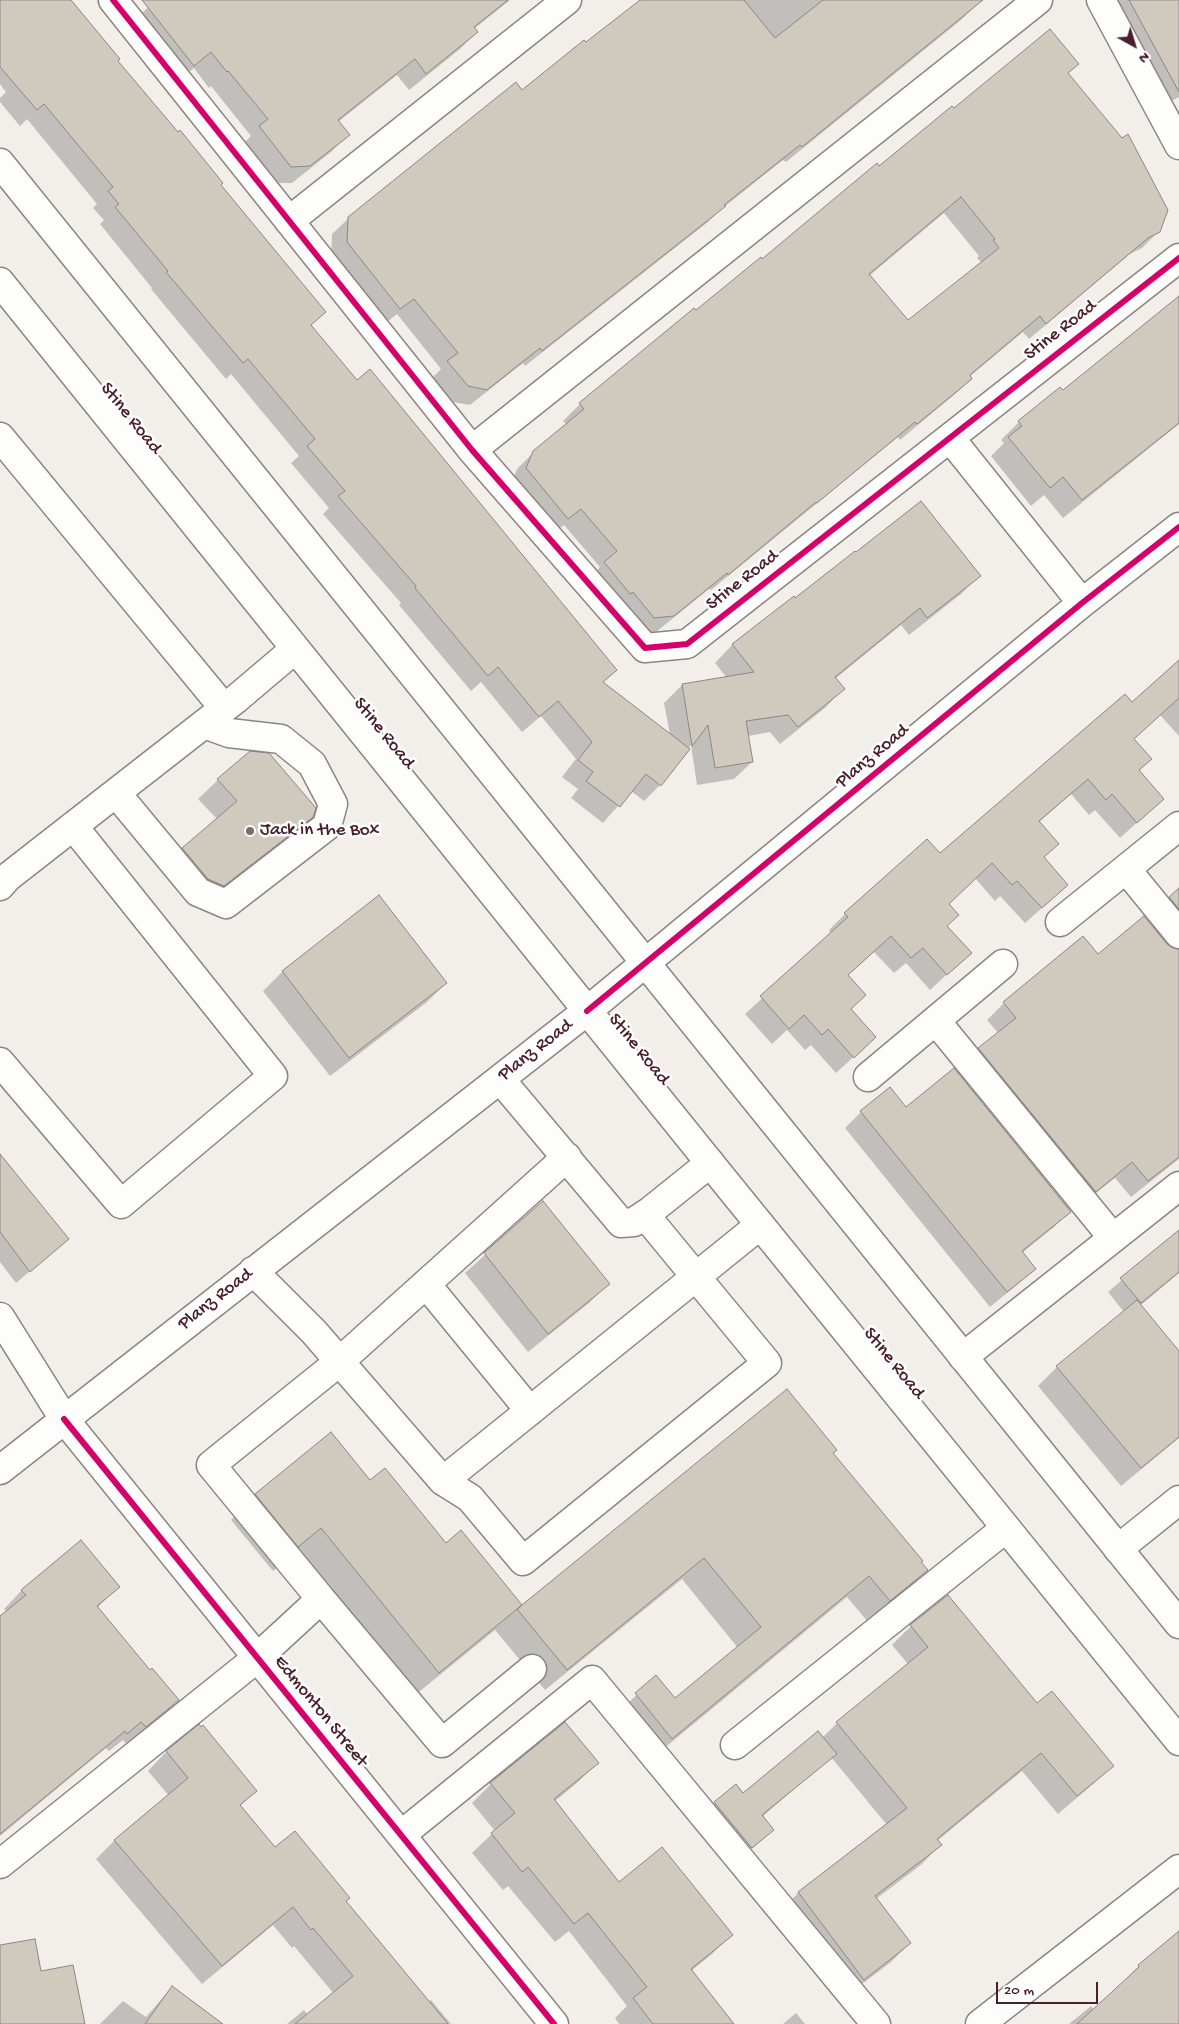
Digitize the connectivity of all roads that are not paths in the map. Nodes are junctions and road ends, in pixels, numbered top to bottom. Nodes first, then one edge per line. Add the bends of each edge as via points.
1 (113, 0) edge
2 (567, 0) edge
3 (1038, 0) edge
4 (1101, 0) edge
5 (1179, 145) edge
6 (0, 163) edge
7 (289, 222) junction
8 (1179, 258) edge
9 (0, 282) edge
10 (0, 438) edge
11 (950, 438) junction
12 (472, 450) junction
13 (1179, 527) edge
14 (1082, 603) junction
15 (295, 649) junction
16 (214, 716) junction
17 (116, 792) junction
18 (73, 826) junction
19 (1179, 826) edge
20 (1126, 868) junction
21 (0, 886) edge
22 (1060, 922) dead end
23 (1179, 934) edge
24 (645, 964) junction
25 (1003, 964) dead end
26 (588, 1011) junction
27 (936, 1020) junction
28 (0, 1062) edge
29 (868, 1077) dead end
30 (500, 1079) junction
31 (567, 1158) junction
32 (710, 1163) junction
33 (1179, 1186) edge
34 (645, 1215) junction
35 (760, 1225) junction
36 (1113, 1238) junction
37 (253, 1272) junction
38 (695, 1277) junction
39 (426, 1284) junction
40 (0, 1317) edge
41 (963, 1357) junction
42 (339, 1362) junction
43 (530, 1412) junction
44 (64, 1419) junction
45 (0, 1470) edge
46 (443, 1481) junction
47 (1179, 1500) edge
48 (1006, 1528) junction
49 (1118, 1549) junction
50 (321, 1600) junction
51 (1179, 1624) edge
52 (257, 1658) junction
53 (532, 1669) dead end
54 (1179, 1741) edge
55 (735, 1745) dead end
56 (401, 1835) junction
57 (0, 1864) edge
58 (1179, 1869) edge
59 (554, 2024) edge
60 (876, 2024) edge
61 (980, 2024) edge

1 - 7 street, Stine Road
2 - 7 street
3 - 12 street
4 - 5 street
6 - 24 street
7 - 12 street, Stine Road
8 - 11 street, Stine Road
9 - 15 street, Stine Road
10 - 16 street
11 - 12 street, Stine Road via 688,644 645,648
11 - 14 street
13 - 14 street, Planz Road
14 - 24 street, Planz Road
15 - 16 street
15 - 26 street, Stine Road
16 - 17 street
16 - 17 street via 229,733 281,739 312,764 333,804 327,826 226,904 198,892
17 - 18 street
18 - 21 street
18 - 28 street via 273,1076 121,1204
19 - 20 street
20 - 22 street
20 - 23 street
24 - 26 street, Planz Road
24 - 41 street
25 - 27 street
26 - 30 street, Planz Road
26 - 32 street, Stine Road
27 - 29 street
27 - 36 street
30 - 31 street
30 - 37 street, Planz Road
31 - 34 street via 621,1223 634,1222
31 - 39 street
32 - 34 street
32 - 35 street, Stine Road
33 - 36 street
34 - 38 street
35 - 38 street
35 - 48 street, Stine Road
36 - 41 street
37 - 42 street via 314,1332
37 - 44 street, Planz Road
38 - 43 street
38 - 46 street via 767,1363 523,1561 470,1498
39 - 42 street
39 - 43 street
40 - 44 street, Edmonton Street
41 - 49 street
42 - 46 street
42 - 50 street via 211,1465
43 - 46 street
44 - 45 street, Planz Road
44 - 52 street, Edmonton Street
47 - 49 street
48 - 54 street, Stine Road
48 - 55 street
49 - 51 street
50 - 52 street
50 - 53 street via 442,1743
52 - 56 street, Edmonton Street
52 - 57 street
56 - 59 street, Edmonton Street
56 - 60 street via 592,1680
58 - 61 street

